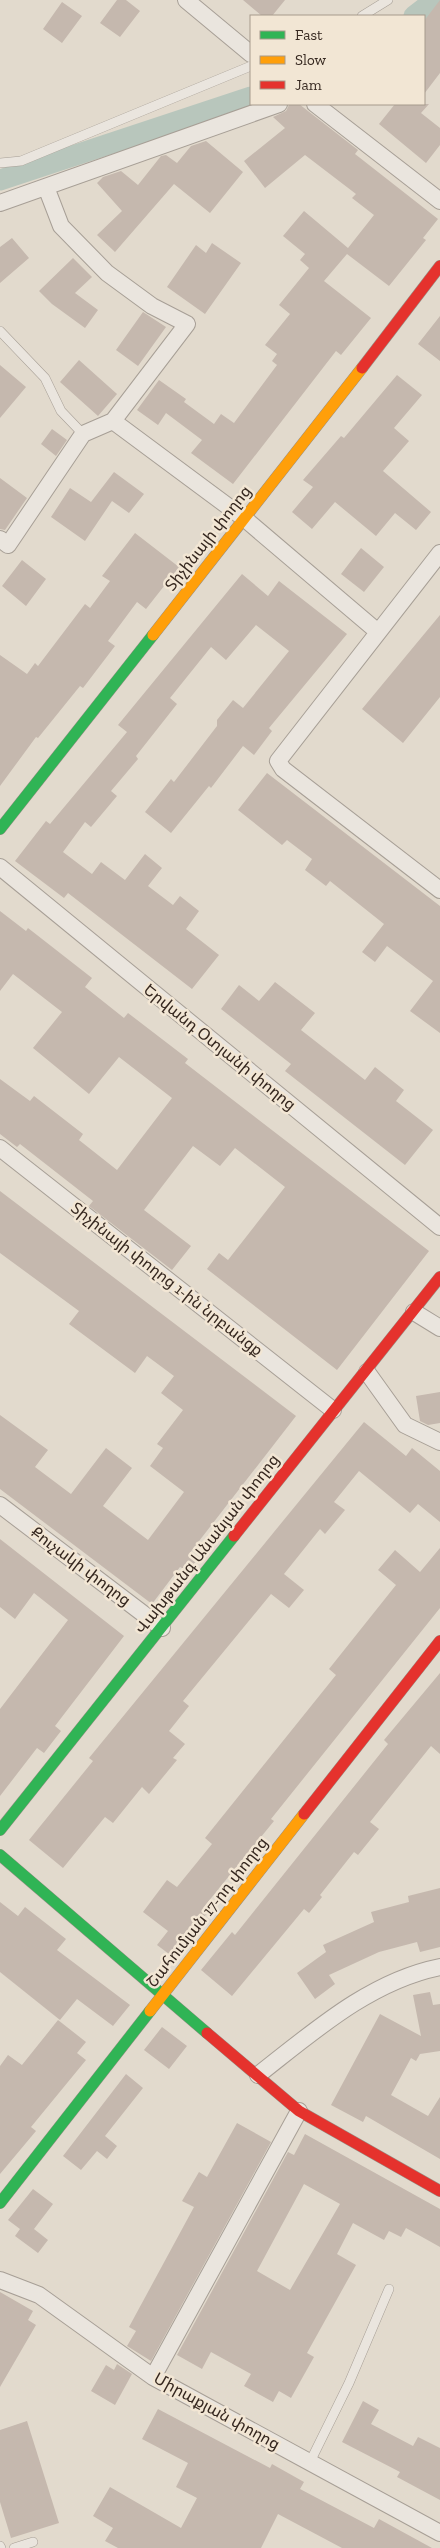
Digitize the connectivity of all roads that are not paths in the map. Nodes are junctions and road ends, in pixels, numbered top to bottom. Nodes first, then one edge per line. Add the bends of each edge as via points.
1 (186, 0) edge
2 (388, 0) edge
3 (364, 15) edge
4 (250, 53) edge
5 (250, 66) edge
6 (276, 105) edge
7 (316, 105) edge
8 (0, 163) edge
9 (46, 187) junction
10 (440, 201) edge
11 (0, 203) edge
12 (440, 266) edge
13 (0, 331) edge
14 (113, 421) junction
15 (83, 434) junction
16 (245, 519) junction
17 (0, 539) edge
18 (440, 553) edge
19 (378, 632) junction
20 (0, 829) edge
21 (0, 867) edge
22 (440, 890) edge
23 (0, 1148) edge
24 (440, 1227) edge
25 (440, 1277) edge
26 (414, 1312) junction
27 (440, 1328) edge
28 (367, 1372) junction
29 (333, 1410) junction
30 (440, 1442) edge
31 (0, 1505) edge
32 (162, 1628) junction
33 (440, 1641) edge
34 (0, 1830) edge
35 (0, 1855) edge
36 (440, 1968) edge
37 (163, 1993) junction
38 (258, 2075) junction
39 (299, 2111) junction
40 (440, 2191) edge
41 (0, 2203) edge
42 (0, 2280) edge
43 (389, 2289) dead end
44 (153, 2376) junction
45 (310, 2462) junction
46 (440, 2533) edge
47 (33, 2542) dead end
48 (14, 2548) edge

1 - 4 street
2 - 3 lane
5 - 8 lane via 21,161
6 - 9 street
7 - 10 street
9 - 11 street
9 - 14 street via 61,226 107,273 152,306 187,324
12 - 16 street, Տիչինայի փողոց
13 - 15 lane via 45,378 62,411
14 - 15 street
14 - 16 street
15 - 17 street via 8,545
16 - 19 street
16 - 20 street, Տիչինայի փողոց
18 - 19 street
19 - 22 street via 278,761 283,769
21 - 24 street, Երվանդ Օտյանի փողոց
23 - 29 street, Տիչինայի փողոց 1-ին նրբանցք
25 - 26 street, Վախթանգ Անանյան փողոց
26 - 27 street
26 - 28 street, Վախթանգ Անանյան փողոց
28 - 29 street, Վախթանգ Անանյան փողոց
28 - 30 street via 406,1425
29 - 32 street, Վախթանգ Անանյան փողոց
31 - 32 street, Քուչակի փողոց
32 - 34 street, Վախթանգ Անանյան փողոց
33 - 37 street, Շահումյան 17-րդ փողոց
35 - 37 street
36 - 38 street via 413,1973 335,2015
37 - 38 street
37 - 41 street, Շահումյան 17-րդ փողոց
38 - 39 street
39 - 40 street
39 - 44 street
42 - 44 street, Միրաքյան փողոց via 39,2295
43 - 45 lane via 349,2383
44 - 45 street, Միրաքյան փողոց
45 - 46 street, Միրաքյան փողոց
47 - 48 lane

